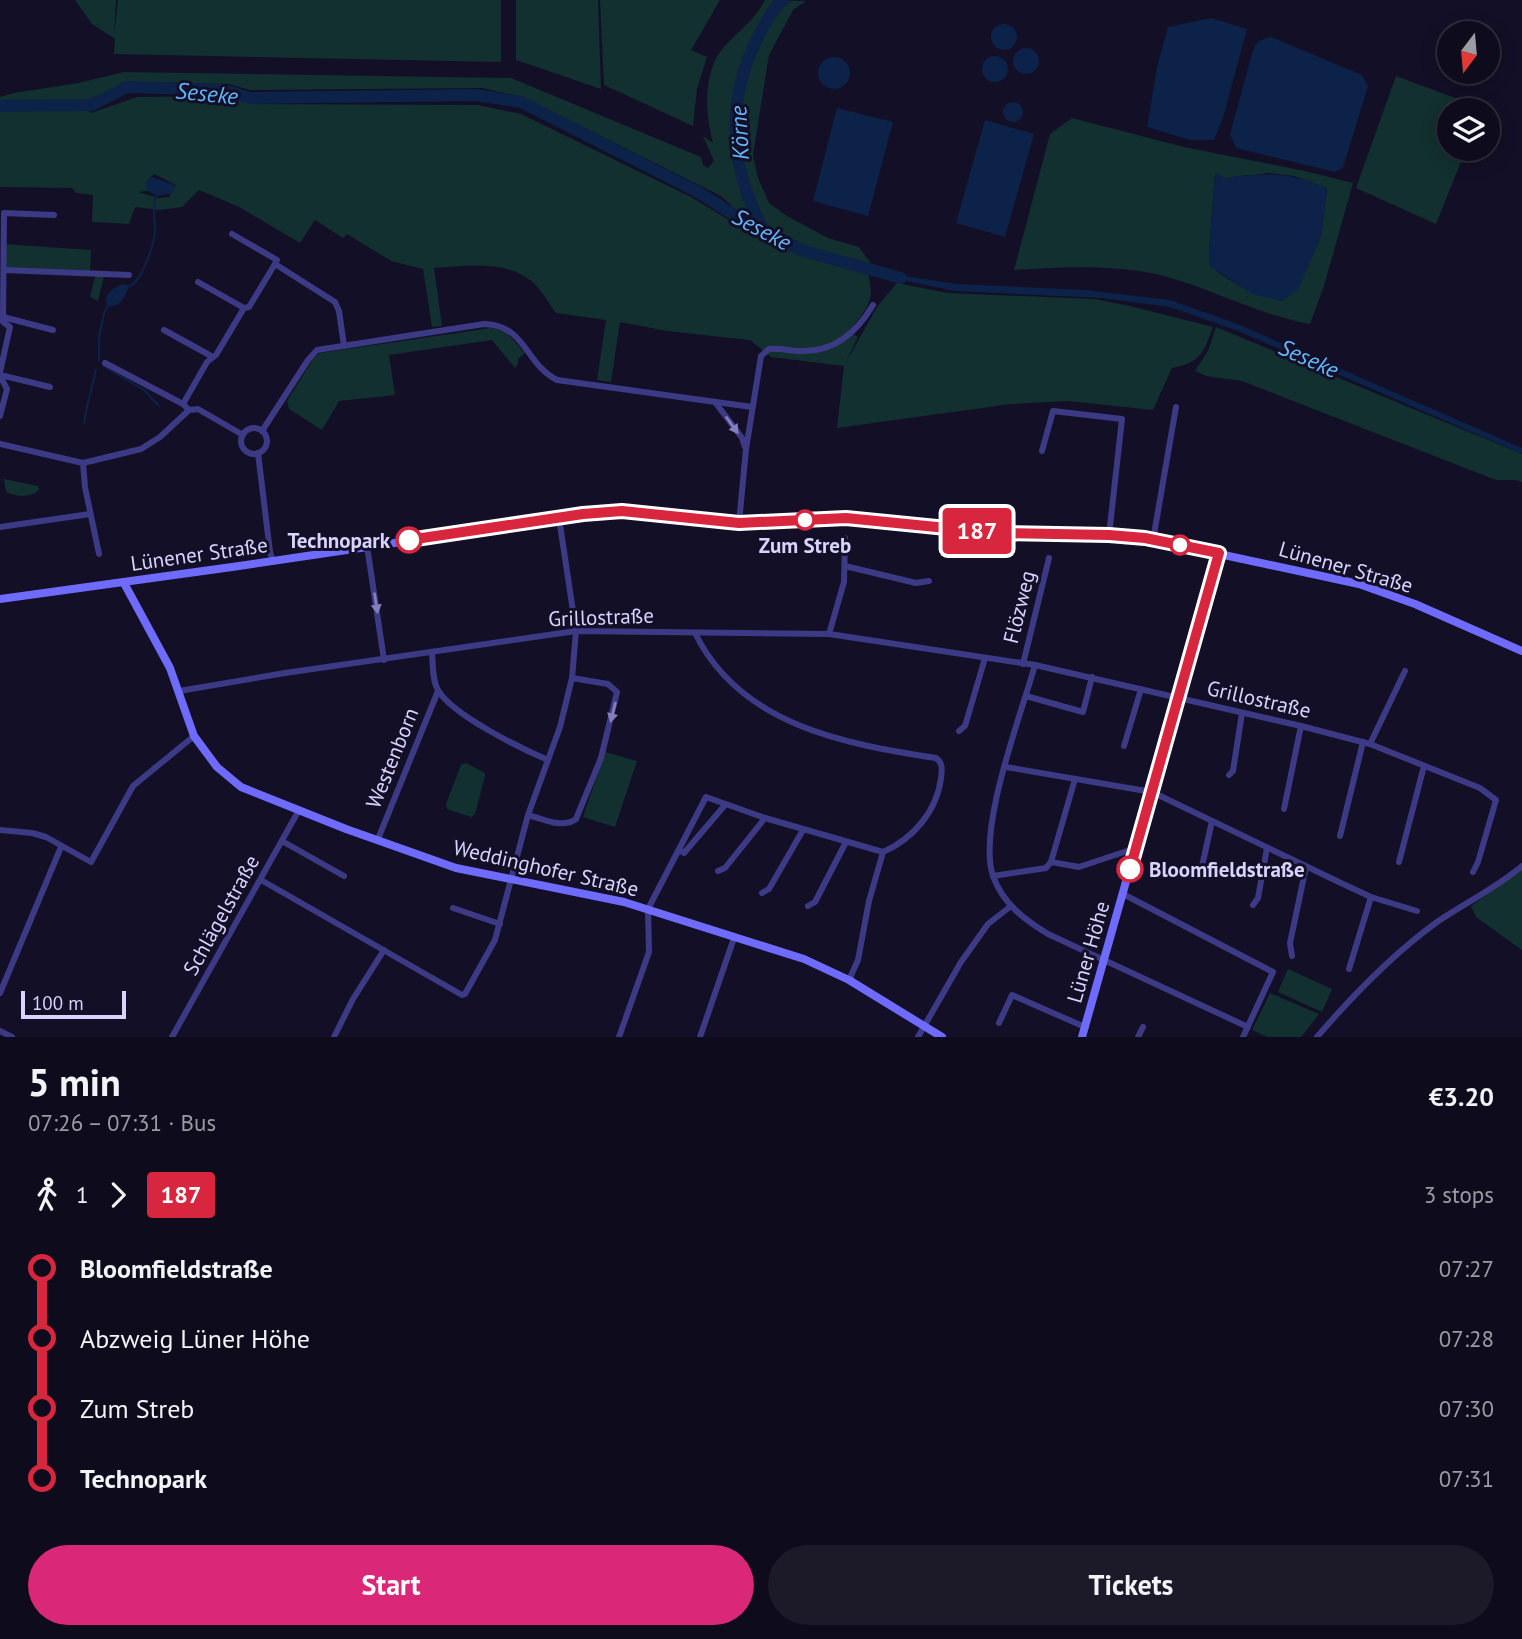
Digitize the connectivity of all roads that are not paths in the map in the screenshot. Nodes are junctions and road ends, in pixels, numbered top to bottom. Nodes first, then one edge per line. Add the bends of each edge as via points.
1 (54, 215) dead end
2 (232, 234) dead end
3 (275, 264) junction
4 (4, 271) junction
5 (129, 275) dead end
6 (198, 282) dead end
7 (873, 306) dead end
8 (244, 308) junction
9 (3, 317) junction
10 (53, 330) dead end
11 (164, 330) dead end
12 (344, 346) junction
13 (213, 357) junction
14 (104, 363) dead end
15 (0, 375) edge
16 (50, 387) dead end
17 (715, 402) junction
18 (183, 404) junction
19 (1176, 407) dead end
20 (752, 408) junction
21 (189, 410) junction
22 (0, 416) edge
23 (262, 430) junction
24 (243, 435) junction
25 (0, 444) edge
26 (746, 449) junction
27 (1042, 451) dead end
28 (258, 453) junction
29 (83, 463) junction
30 (90, 514) junction
31 (559, 518) junction
32 (739, 523) junction
33 (0, 527) edge
34 (1109, 535) junction
35 (845, 538) dead end
36 (1153, 540) junction
37 (367, 546) junction
38 (1219, 553) junction
39 (99, 554) dead end
40 (1049, 558) dead end
41 (273, 561) junction
42 (845, 566) junction
43 (929, 581) dead end
44 (124, 583) junction
45 (0, 598) edge
46 (576, 631) junction
47 (695, 633) junction
48 (829, 634) junction
49 (1522, 651) edge
50 (432, 652) junction
51 (985, 658) junction
52 (384, 660) junction
53 (1023, 664) junction
54 (1035, 665) junction
55 (1405, 671) dead end
56 (1092, 677) junction
57 (572, 678) junction
58 (1140, 689) junction
59 (178, 691) junction
60 (438, 691) junction
61 (1026, 696) junction
62 (1179, 699) junction
63 (1242, 713) junction
64 (1301, 726) junction
65 (959, 731) dead end
66 (194, 736) junction
67 (1366, 743) junction
68 (1124, 746) dead end
69 (548, 760) junction
70 (1424, 766) junction
71 (1006, 767) junction
72 (1229, 775) dead end
73 (1075, 779) junction
74 (1152, 792) junction
75 (725, 805) junction
76 (1284, 809) dead end
77 (299, 810) junction
78 (528, 815) junction
79 (765, 818) junction
80 (1212, 821) junction
81 (0, 830) edge
82 (803, 830) junction
83 (1340, 836) dead end
84 (378, 839) junction
85 (282, 841) junction
86 (846, 842) junction
87 (61, 847) junction
88 (1136, 848) junction
89 (1267, 848) junction
90 (678, 850) junction
91 (883, 852) junction
92 (1051, 862) junction
93 (1399, 862) dead end
94 (1522, 866) edge
95 (1306, 867) junction
96 (718, 871) dead end
97 (1473, 872) dead end
98 (344, 876) dead end
99 (993, 876) junction
100 (1197, 876) dead end
101 (261, 880) junction
102 (510, 880) junction
103 (762, 893) dead end
104 (1123, 894) junction
105 (1371, 897) junction
106 (1253, 905) dead end
107 (808, 906) dead end
108 (1010, 906) junction
109 (453, 908) dead end
110 (648, 909) junction
111 (1417, 911) dead end
112 (500, 924) junction
113 (734, 937) junction
114 (384, 950) junction
115 (1292, 956) dead end
116 (1103, 961) junction
117 (1349, 969) dead end
118 (849, 980) junction
119 (0, 993) edge
120 (999, 1023) dead end
121 (924, 1027) junction
122 (1085, 1027) junction
123 (1143, 1027) dead end
124 (1248, 1027) junction
125 (172, 1037) edge
126 (334, 1037) edge
127 (619, 1037) edge
128 (699, 1037) edge
129 (918, 1037) edge
130 (942, 1037) edge
131 (1082, 1037) edge
132 (1138, 1037) edge
133 (1243, 1037) edge
134 (1317, 1037) edge

1 - 4 street via 4,213
2 - 3 street via 277,260
3 - 8 street via 249,307
3 - 12 street via 335,302
4 - 5 street
4 - 9 street
6 - 8 street
7 - 20 street via 852,335 830,347 765,351 759,361
8 - 13 street
9 - 10 street
9 - 15 street via 10,327
11 - 13 street
12 - 17 street via 494,324 514,333 544,371 557,380
12 - 23 street via 314,352
13 - 18 street
14 - 18 street
15 - 16 street
15 - 22 street via 7,389
17 - 20 street
17 -> 26 street
18 - 21 street
19 - 36 street
20 - 26 street
21 - 24 street via 198,409
21 - 29 street via 141,449
23 - 24 street via 248,429
23 - 28 street via 267,441
24 - 28 street via 243,447
25 - 29 street
26 - 32 street
27 - 34 street via 1053,411 1122,419
28 - 41 street
29 - 30 street
30 - 33 street
30 - 39 street
31 - 32 main road, Lünener Straße via 638,511
31 - 37 main road, Lünener Straße
31 - 46 street
32 - 34 main road, Lünener Straße via 846,518 997,533
34 - 36 main road, Lünener Straße
35 - 42 street
36 - 38 main road, Lünener Straße
37 - 41 main road, Lünener Straße
37 -> 52 street
38 - 49 main road, Lünener Straße via 1371,589
38 - 62 main road, Lüner Höhe
40 - 53 street, Flözweg
41 - 44 main road, Lünener Straße
42 - 43 street via 916,583
42 - 48 street
44 - 45 main road, Lünener Straße
44 - 59 main road, Weddinghofer Straße
46 - 47 street, Grillostraße
46 - 50 street, Grillostraße
46 - 57 street
47 - 48 street, Grillostraße
47 - 91 street via 704,651 737,689 764,709 851,743 940,761 943,769 933,808 915,830
48 - 51 street, Grillostraße
50 - 52 street, Grillostraße
50 - 60 street
51 - 53 street, Grillostraße
51 - 65 street via 965,726
52 - 59 street, Grillostraße
53 - 54 street, Grillostraße
54 - 56 street, Grillostraße
54 - 61 street
55 - 67 street
56 - 58 street, Grillostraße
56 - 61 street via 1083,712
57 - 69 street
57 -> 78 street via 608,684 617,692 601,758 576,819 566,824
58 - 62 street, Grillostraße
58 - 68 street
59 - 66 main road, Weddinghofer Straße
60 - 69 street via 475,721
60 - 84 street, Westenborn
61 - 71 street
62 - 63 street, Grillostraße
62 - 74 main road, Lüner Höhe
63 - 64 street, Grillostraße
63 - 72 street
64 - 67 street, Grillostraße
64 - 76 street
66 - 77 main road, Weddinghofer Straße via 217,767 241,787
66 - 87 street via 134,786 91,862
67 - 70 street, Grillostraße
67 - 83 street
69 - 78 street
70 - 93 street
70 - 97 street, Grillostraße via 1480,788 1496,800
71 - 73 street
71 - 99 street via 990,825
73 - 74 street
73 - 92 street
74 - 80 street
74 - 88 main road, Lüner Höhe
75 - 79 street
75 - 90 street via 684,853
75 - 90 street via 706,797
77 - 84 main road, Weddinghofer Straße
77 - 85 street, Schlägelstraße
78 - 102 street
79 - 82 street
79 - 96 street
80 - 89 street
80 - 100 street
81 - 87 street via 32,833
82 - 86 street
82 - 103 street via 769,889
84 - 102 main road, Weddinghofer Straße via 456,868
85 - 98 street
85 - 101 street, Schlägelstraße
86 - 91 street
86 - 107 street via 815,902
87 - 119 street
88 - 92 street via 1079,867
88 - 104 main road, Lüner Höhe
89 - 95 street
89 - 106 street
90 - 110 street
91 - 118 street via 858,960
92 - 99 street via 1046,868
94 - 134 street via 1435,924 1381,969
95 - 105 street
95 - 115 street via 1290,943
99 - 108 street
101 - 114 street
101 - 125 street, Schlägelstraße
102 - 110 main road, Weddinghofer Straße
102 - 112 street
104 - 116 main road, Lüner Höhe
104 - 124 street via 1273,972
105 - 111 street
105 - 117 street
108 - 116 street via 1048,934
108 - 121 street via 988,924
109 - 112 street
110 - 113 main road, Weddinghofer Straße
110 - 127 street via 649,952
112 - 114 street via 490,953 462,995
113 - 118 main road, Weddinghofer Straße via 804,959
113 - 128 street
114 - 126 street
116 - 122 main road, Lüner Höhe
116 - 124 street
118 - 121 main road, Weddinghofer Straße
120 - 122 street via 1012,995
121 - 129 street
121 - 130 main road, Weddinghofer Straße
122 - 131 main road, Lüner Höhe
123 - 132 street
124 - 133 street

